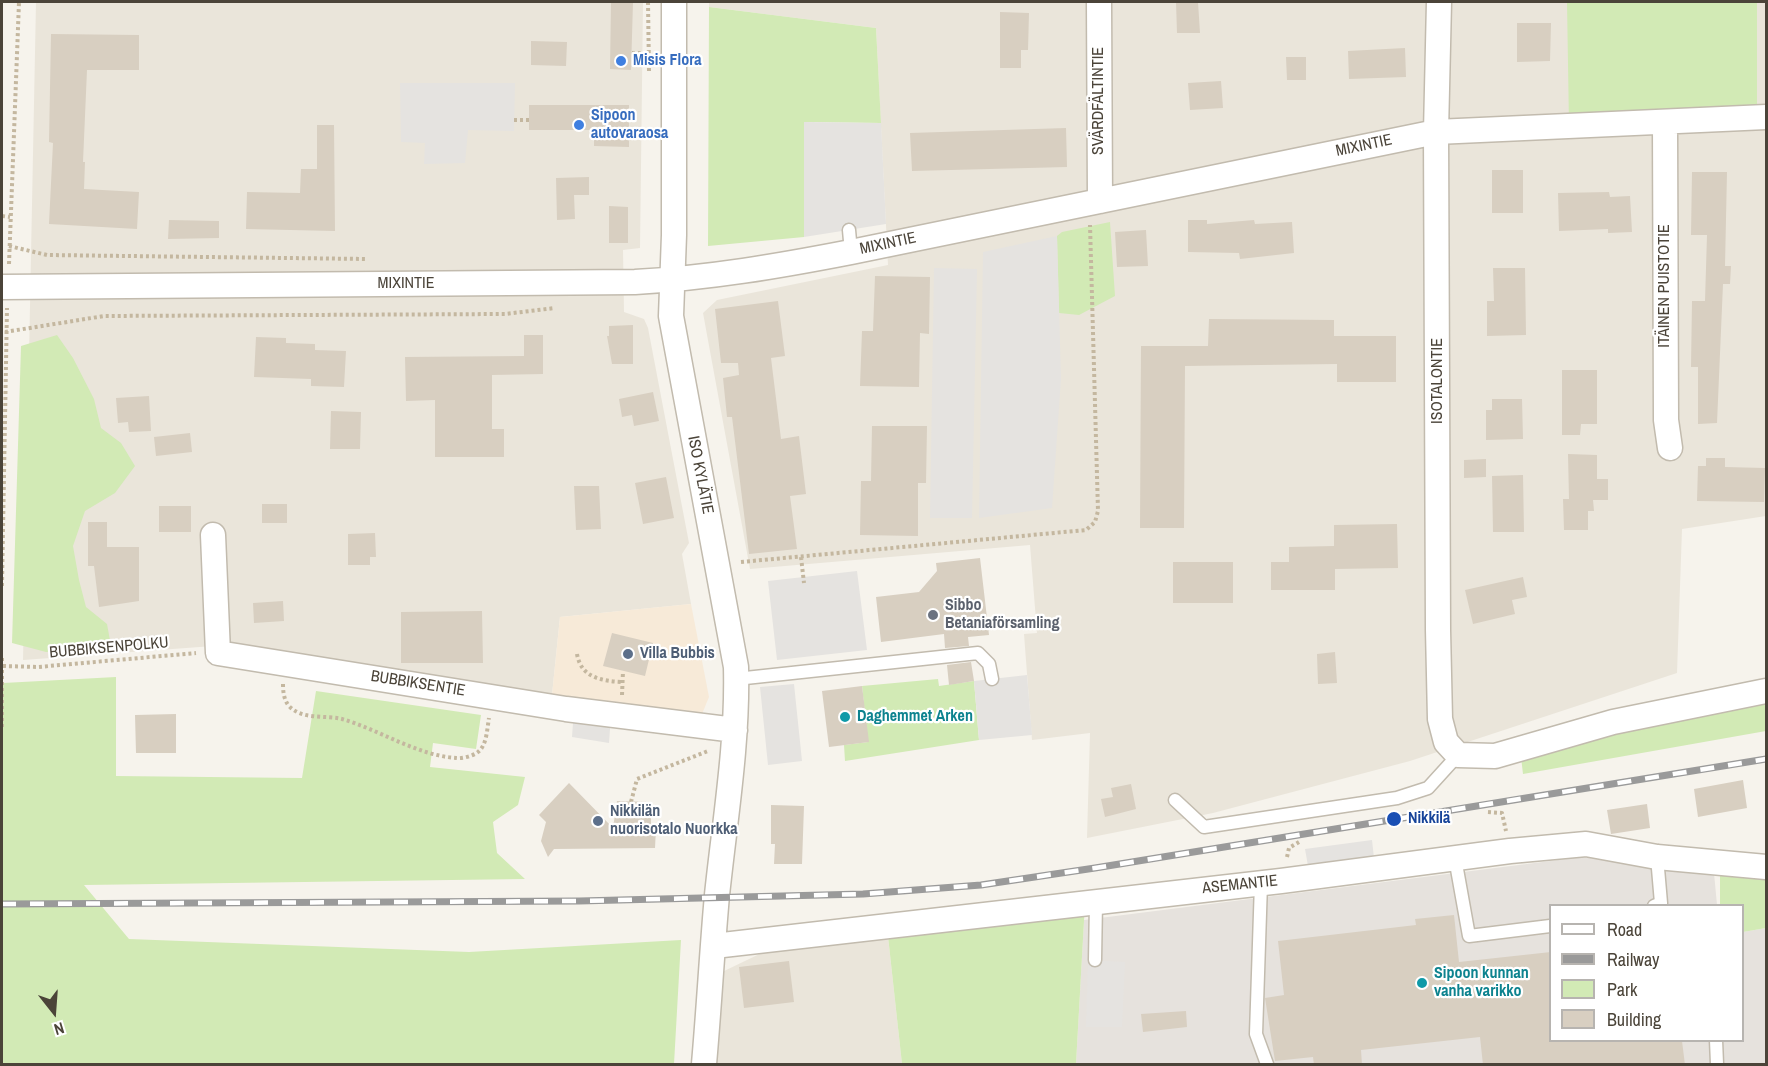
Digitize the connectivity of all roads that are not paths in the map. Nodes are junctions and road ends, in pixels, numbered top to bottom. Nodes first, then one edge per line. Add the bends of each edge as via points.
1 (674, 2) edge
2 (1099, 2) edge
3 (1439, 2) edge
4 (1767, 117) edge
5 (1665, 123) junction
6 (1436, 132) junction
7 (1100, 201) junction
8 (672, 280) junction
9 (2, 287) edge
10 (1670, 448) dead end
11 (213, 535) dead end
12 (736, 679) junction
13 (992, 679) dead end
14 (1767, 691) edge
15 (735, 730) junction
16 (1458, 755) junction
17 (1175, 800) dead end
18 (1657, 857) junction
19 (1455, 858) junction
20 (1767, 867) edge
21 (1262, 883) junction
22 (1096, 902) junction
23 (1660, 904) edge
24 (1549, 926) edge
25 (714, 946) junction
26 (1095, 960) dead end
27 (1716, 1042) edge
28 (704, 1065) edge
29 (1267, 1065) edge
30 (1717, 1065) edge

1 - 8 street, ISO KYLÄTIE
2 - 7 street, SVÄRDFÄLTINTIE
3 - 6 street, ISOTALONTIE
4 - 5 street, MIXINTIE
5 - 6 street, MIXINTIE
5 - 10 street, ITÄINEN PUISTOTIE via 1666,420
6 - 7 street, MIXINTIE
6 - 16 street, ISOTALONTIE via 1440,719 1446,742
7 - 8 street, MIXINTIE via 850,241 754,271
8 - 9 street, MIXINTIE
8 - 12 street, ISO KYLÄTIE via 671,316
11 - 15 street, BUBBIKSENTIE via 218,653 583,711
12 - 13 lane via 978,654 989,664
12 - 15 street, ISO KYLÄTIE
14 - 16 street via 1613,722 1495,756
15 - 25 street, ISO KYLÄTIE
16 - 17 lane via 1428,788 1386,800 1204,827
18 - 19 street, ASEMANTIE via 1586,844
18 - 20 street, ASEMANTIE
18 - 23 lane
19 - 21 street, ASEMANTIE
19 - 24 lane via 1469,936
21 - 22 street, ASEMANTIE
21 - 29 lane via 1256,1034
22 - 25 street, ASEMANTIE
22 - 26 lane
25 - 28 street, ISO KYLÄTIE
27 - 30 lane

